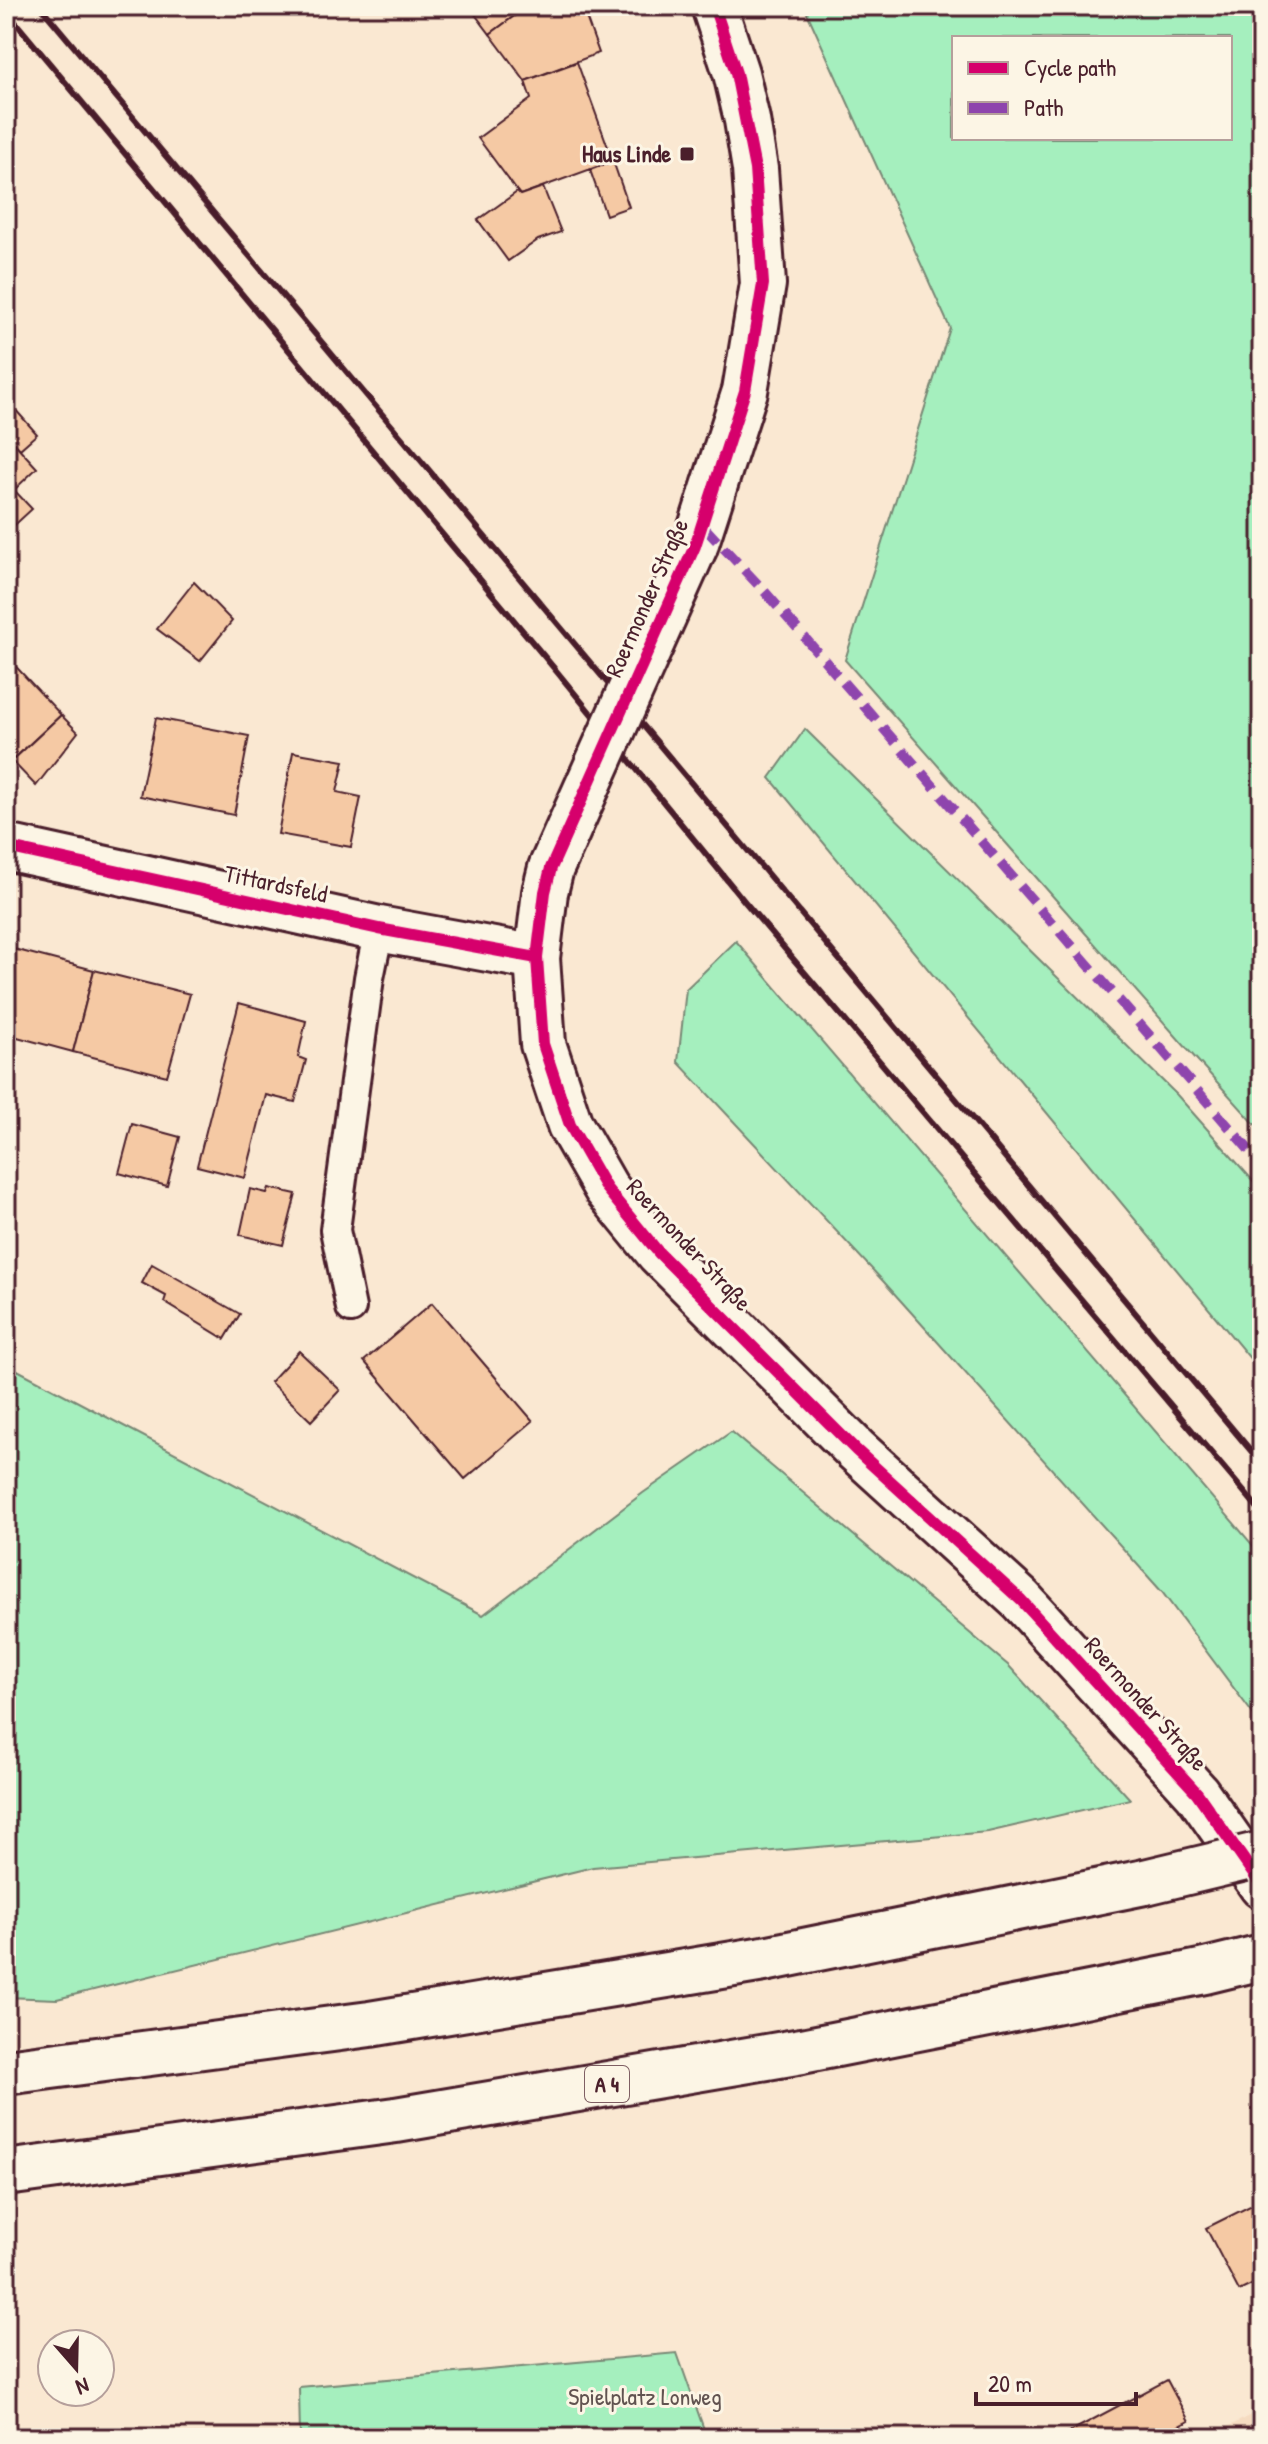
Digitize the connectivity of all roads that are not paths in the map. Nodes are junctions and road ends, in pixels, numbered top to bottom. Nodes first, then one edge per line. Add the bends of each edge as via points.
1 (714, 6) edge
2 (6, 847) edge
3 (379, 929) junction
4 (537, 958) junction
5 (351, 1308) dead end
6 (1262, 1854) edge
7 (1262, 1886) edge
8 (1262, 1957) edge
9 (6, 2072) edge
10 (6, 2173) edge

1 - 4 main road, Roermonder Straße, bridge via 736,73 755,169 763,284 745,391 695,546 551,868
2 - 3 main road, Tittardsfeld
3 - 4 main road, Tittardsfeld
3 - 5 lane via 335,1230
4 - 7 main road, Roermonder Straße via 543,1044 570,1125 606,1188 659,1253 856,1450 1021,1600 1197,1793
6 - 9 main road, bridge via 764,1959 370,2024
8 - 10 main road, A 4 via 802,2051 427,2115

